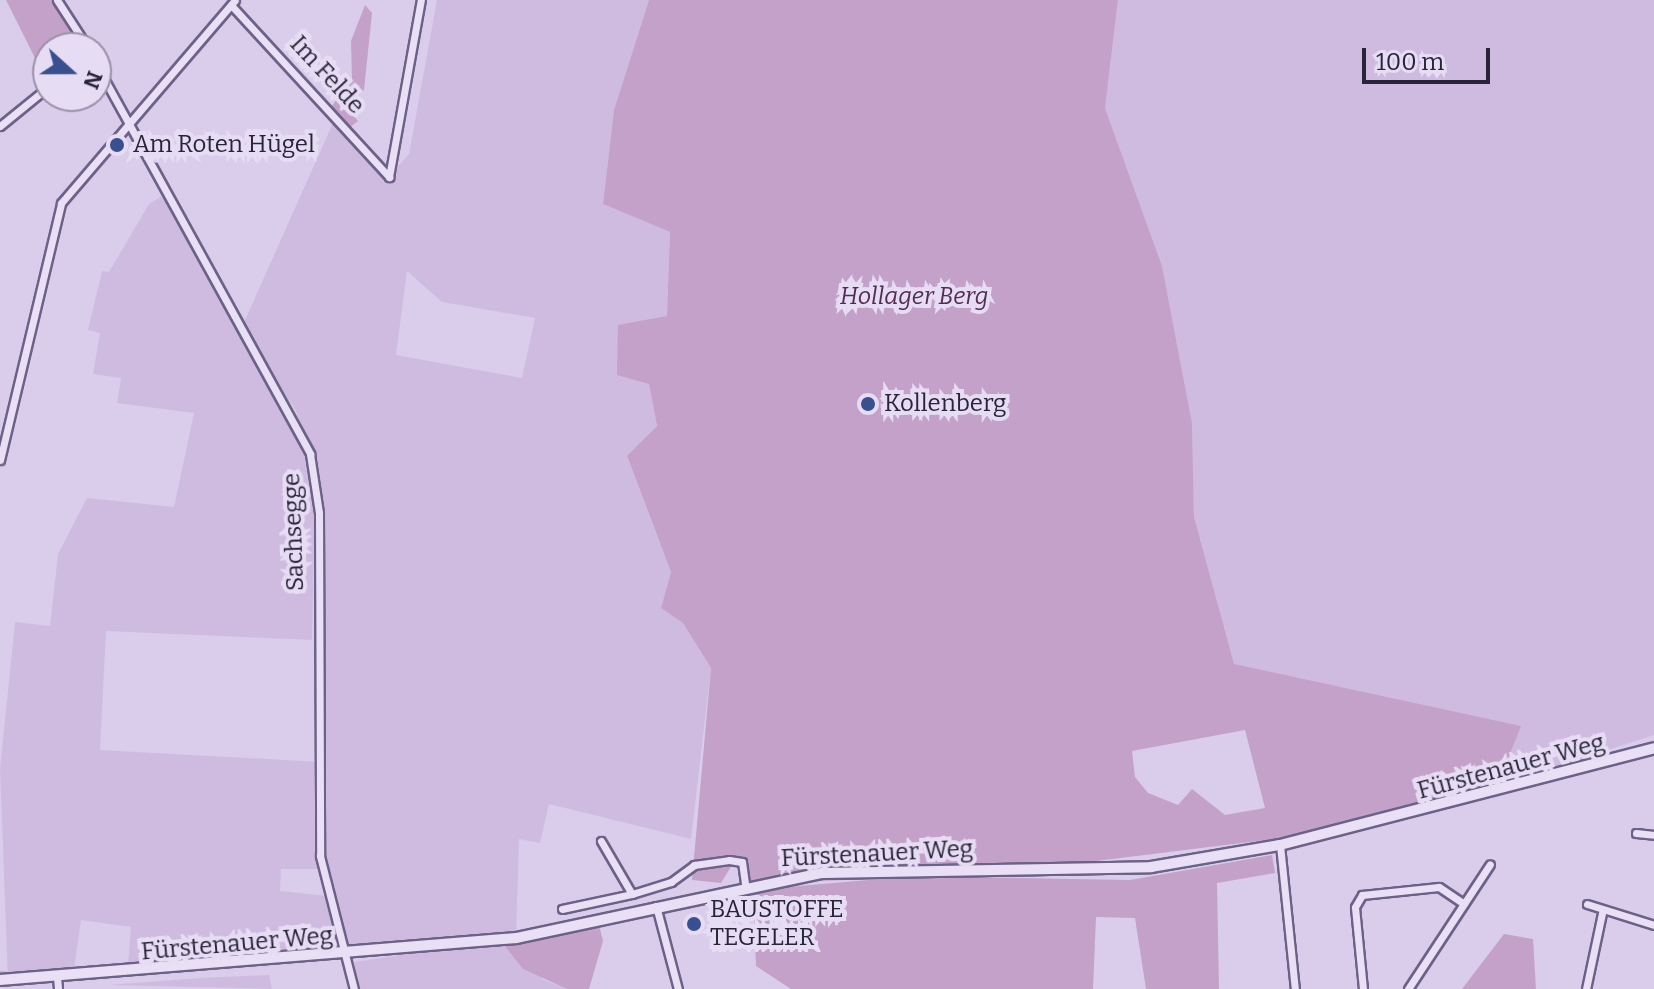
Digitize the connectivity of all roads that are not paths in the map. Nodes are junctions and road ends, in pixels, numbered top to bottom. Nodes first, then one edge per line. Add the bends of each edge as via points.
1 (57, 0) edge
2 (421, 0) edge
3 (233, 2) edge
4 (78, 32) edge
5 (112, 94) edge
6 (32, 100) edge
7 (128, 124) junction
8 (0, 126) edge
9 (0, 460) edge
10 (1654, 748) edge
11 (1636, 833) dead end
12 (1654, 835) edge
13 (601, 841) dead end
14 (1280, 845) junction
15 (1490, 864) dead end
16 (745, 884) junction
17 (632, 894) junction
18 (1464, 904) junction
19 (1587, 904) dead end
20 (656, 906) junction
21 (562, 909) dead end
22 (1602, 913) junction
23 (1654, 925) edge
24 (345, 956) junction
25 (57, 977) junction
26 (0, 980) edge
27 (58, 989) edge
28 (354, 989) edge
29 (678, 989) edge
30 (1295, 989) edge
31 (1363, 989) edge
32 (1408, 989) edge
33 (1586, 989) edge

1 - 4 street
2 - 3 street, Im Felde via 389,177
3 - 7 street
5 - 7 street, Sachsegge
6 - 8 street
7 - 9 street via 51,222
7 - 24 street, Sachsegge via 310,454 319,513 320,856
10 - 14 street, Fürstenauer Weg
11 - 12 street
13 - 17 street
14 - 16 street, Fürstenauer Weg via 1151,867 857,871
14 - 30 street
15 - 18 street
16 - 17 street via 742,862 729,860 694,865 671,882
16 - 20 street, Fürstenauer Weg
17 - 21 street
18 - 31 street via 1439,887 1362,895 1355,907
18 - 32 street
19 - 22 street
20 - 24 street, Fürstenauer Weg via 516,938
20 - 29 street
22 - 23 street
22 - 33 street
24 - 25 street, Fürstenauer Weg
24 - 28 street, Sachsegge
25 - 26 street, Fürstenauer Weg
25 - 27 street

